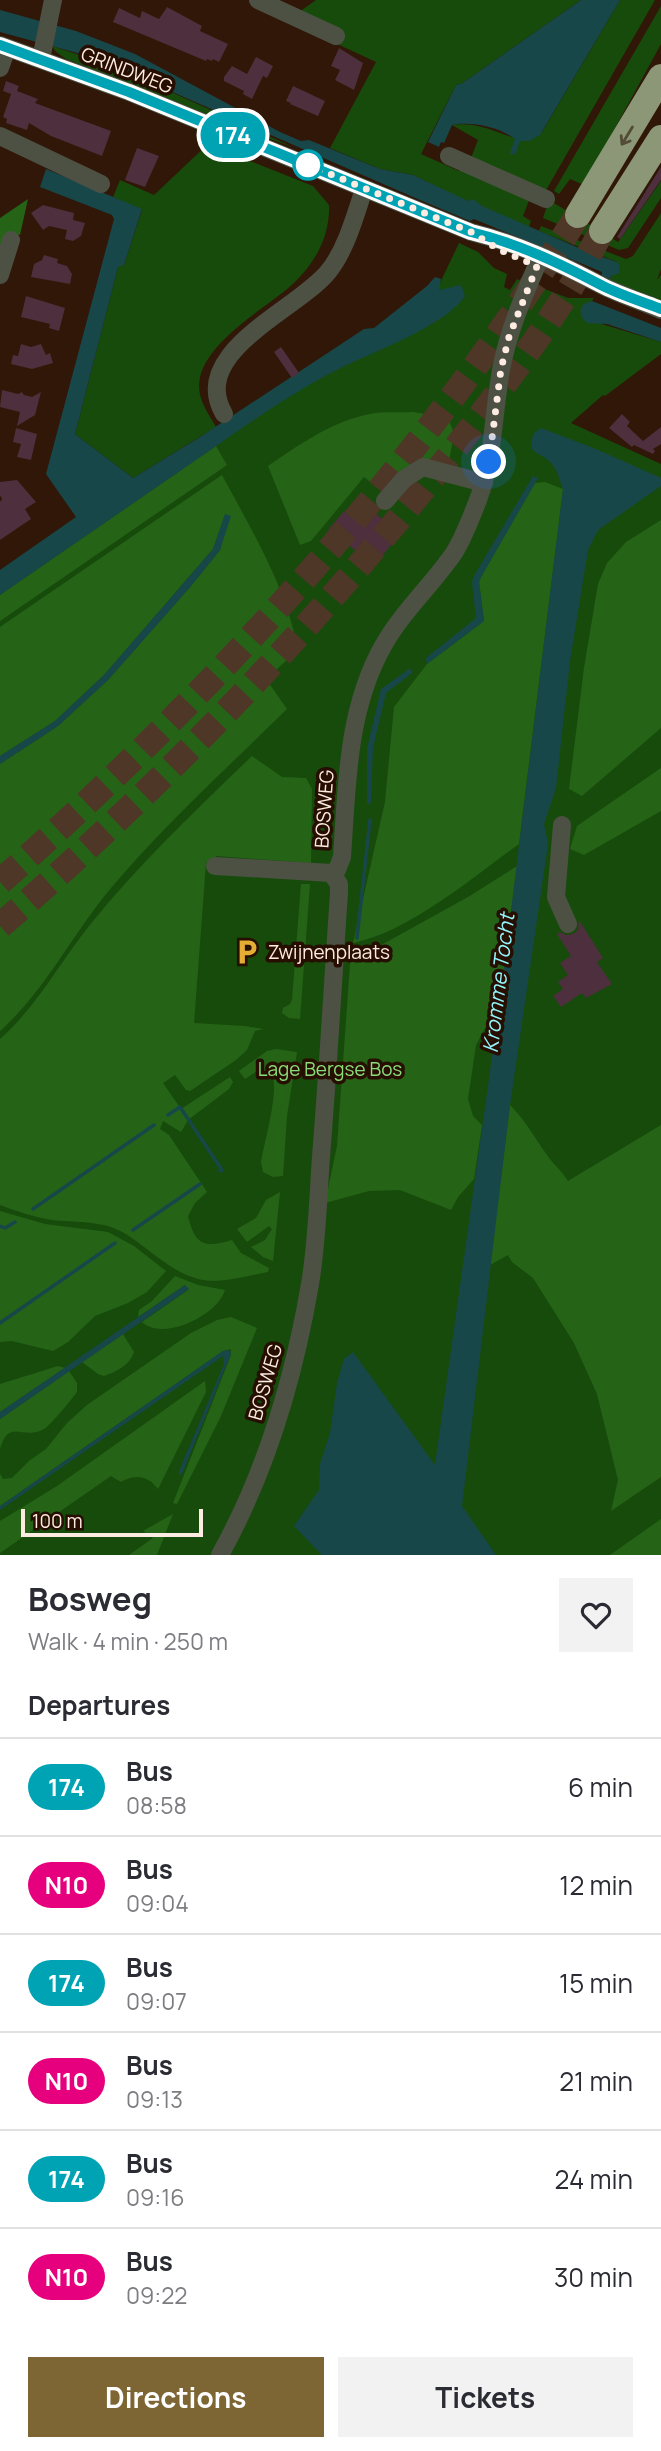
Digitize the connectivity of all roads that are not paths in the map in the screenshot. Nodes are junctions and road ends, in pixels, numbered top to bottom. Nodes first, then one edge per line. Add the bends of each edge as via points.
1 (53, 0) edge
2 (258, 0) edge
3 (337, 36) dead end
4 (4, 47) edge
5 (42, 55) junction
6 (0, 68) edge
7 (661, 77) edge
8 (0, 136) edge
9 (661, 138) edge
10 (449, 156) dead end
11 (101, 184) dead end
12 (364, 189) junction
13 (545, 199) dead end
14 (578, 215) tunnel mouth
15 (602, 230) tunnel mouth
16 (10, 240) dead end
17 (539, 261) junction
18 (0, 275) edge
19 (661, 310) edge
20 (224, 414) dead end
21 (484, 482) junction
22 (385, 501) dead end
23 (562, 825) dead end
24 (215, 866) dead end
25 (331, 873) junction
26 (568, 924) dead end
27 (220, 1555) edge

1 - 5 street
2 - 3 street
4 - 5 street, GRINDWEG
4 - 6 street
5 - 12 street, GRINDWEG
7 -> 14 highway
8 - 11 street
9 - 15 highway
10 - 13 street
12 - 17 street, GRINDWEG via 471,232 500,250
12 - 20 street via 343,248 328,272 229,355 217,381 216,395
16 - 18 street
17 - 19 street, GRINDWEG via 577,282 603,286
17 - 21 street, BOSWEG via 501,369
21 - 22 street via 423,467 404,479
21 - 25 street, BOSWEG via 454,552 396,625 370,673 349,754 342,857
23 - 26 street via 556,897
24 - 25 street
25 - 27 street, BOSWEG via 340,893 310,1283 297,1348 259,1473

